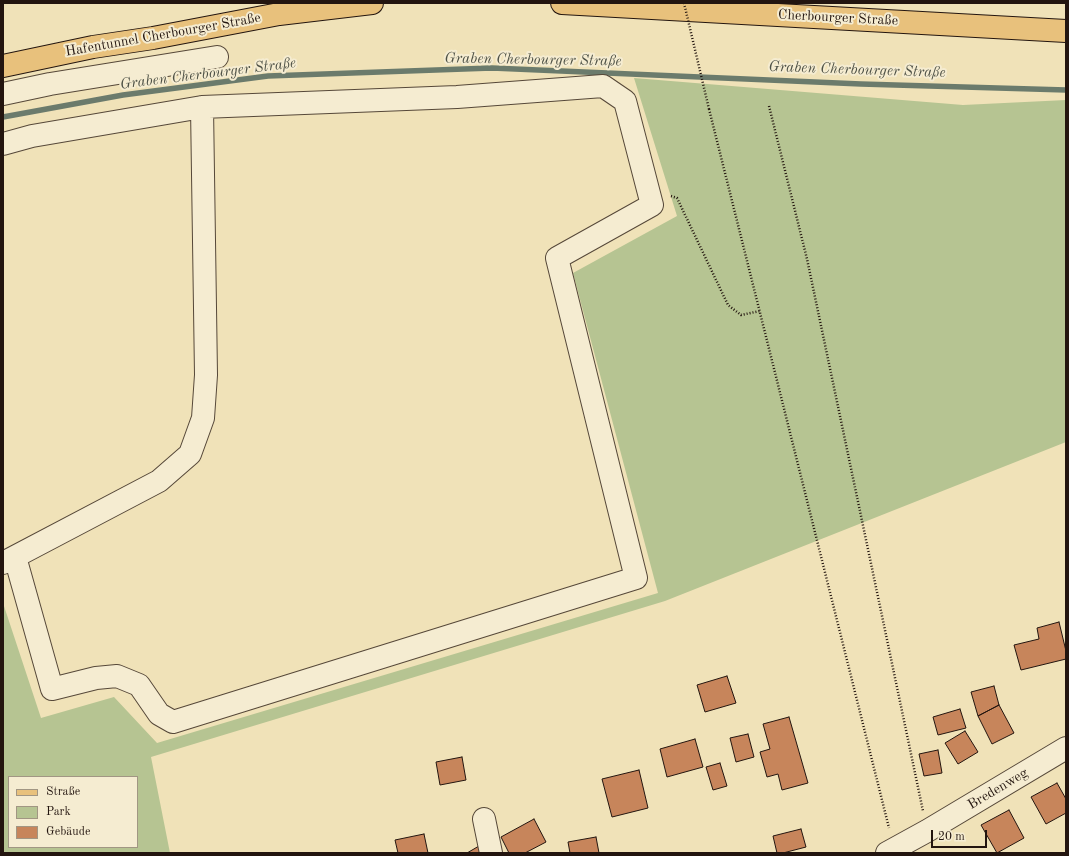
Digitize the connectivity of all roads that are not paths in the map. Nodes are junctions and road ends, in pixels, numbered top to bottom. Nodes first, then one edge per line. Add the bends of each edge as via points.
1 (372, 3) edge
2 (562, 3) edge
3 (819, 3) edge
4 (907, 21) junction
5 (1066, 31) edge
6 (217, 56) dead end
7 (3, 66) edge
8 (3, 94) edge
9 (202, 107) junction
10 (3, 144) edge
11 (9, 560) edge
12 (1066, 748) edge
13 (484, 819) dead end
14 (491, 853) edge
15 (888, 853) edge

1 - 7 main road, Hafentunnel Cherbourger Straße via 279,14 93,47
2 - 4 main road, Cherbourger Straße
3 - 4 main road
4 - 5 main road, Cherbourger Straße
6 - 8 street
9 - 10 street via 32,136
9 - 11 street via 206,375 203,418 190,454 159,481
9 - 11 street via 457,97 603,86 625,102 652,205 557,258 636,578 173,722 159,714 139,685 117,676 96,678 52,689
12 - 15 street, Bredenweg
13 - 14 street

